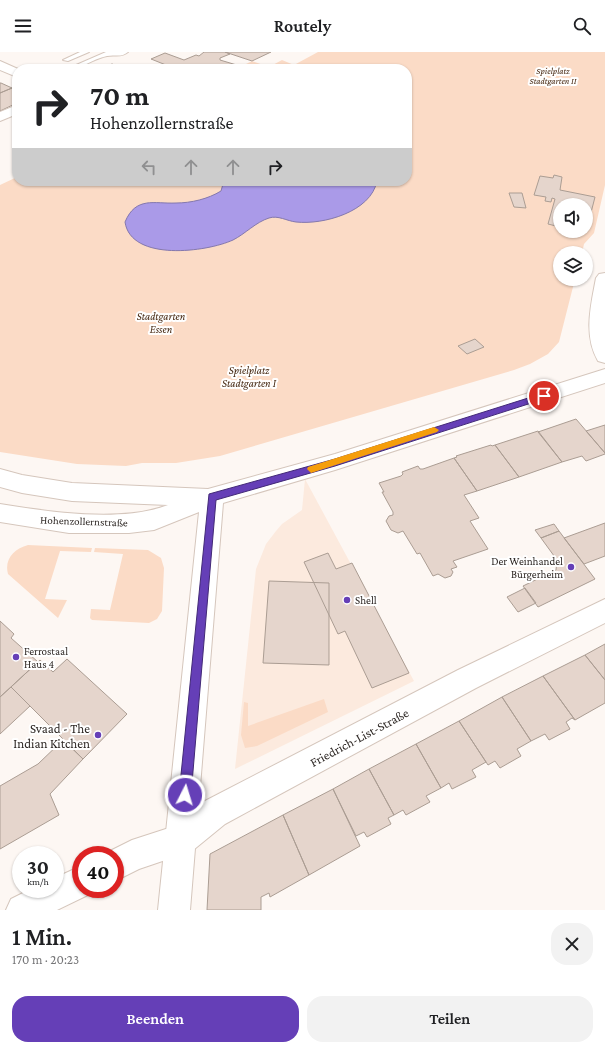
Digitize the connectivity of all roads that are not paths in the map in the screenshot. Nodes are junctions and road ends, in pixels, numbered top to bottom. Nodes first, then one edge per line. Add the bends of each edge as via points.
1 (86, 52) edge
2 (124, 52) edge
3 (66, 60) dead end
4 (82, 64) edge
5 (0, 65) edge
6 (12, 71) edge
7 (12, 111) edge
8 (0, 117) edge
9 (605, 278) edge
10 (602, 315) edge
11 (605, 356) edge
12 (605, 376) edge
13 (0, 478) edge
14 (212, 497) junction
15 (0, 513) edge
16 (605, 610) edge
17 (181, 840) junction
18 (124, 860) edge
19 (72, 886) edge
20 (22, 910) edge
21 (174, 910) edge

1 - 3 lane
2 - 4 lane via 106,54
5 - 6 street
7 - 8 street
9 - 10 street
10 - 11 street via 597,331
12 - 14 street, Hohenzollernstraße via 335,462
13 - 14 street, Hohenzollernstraße via 72,492
14 - 15 street, Hohenzollernstraße via 154,520 129,524 54,522
14 - 17 street
16 - 17 street, Friedrich-List-Straße via 467,679 221,809
17 - 18 street, Friedrich-List-Straße
17 - 21 street
19 - 20 street

